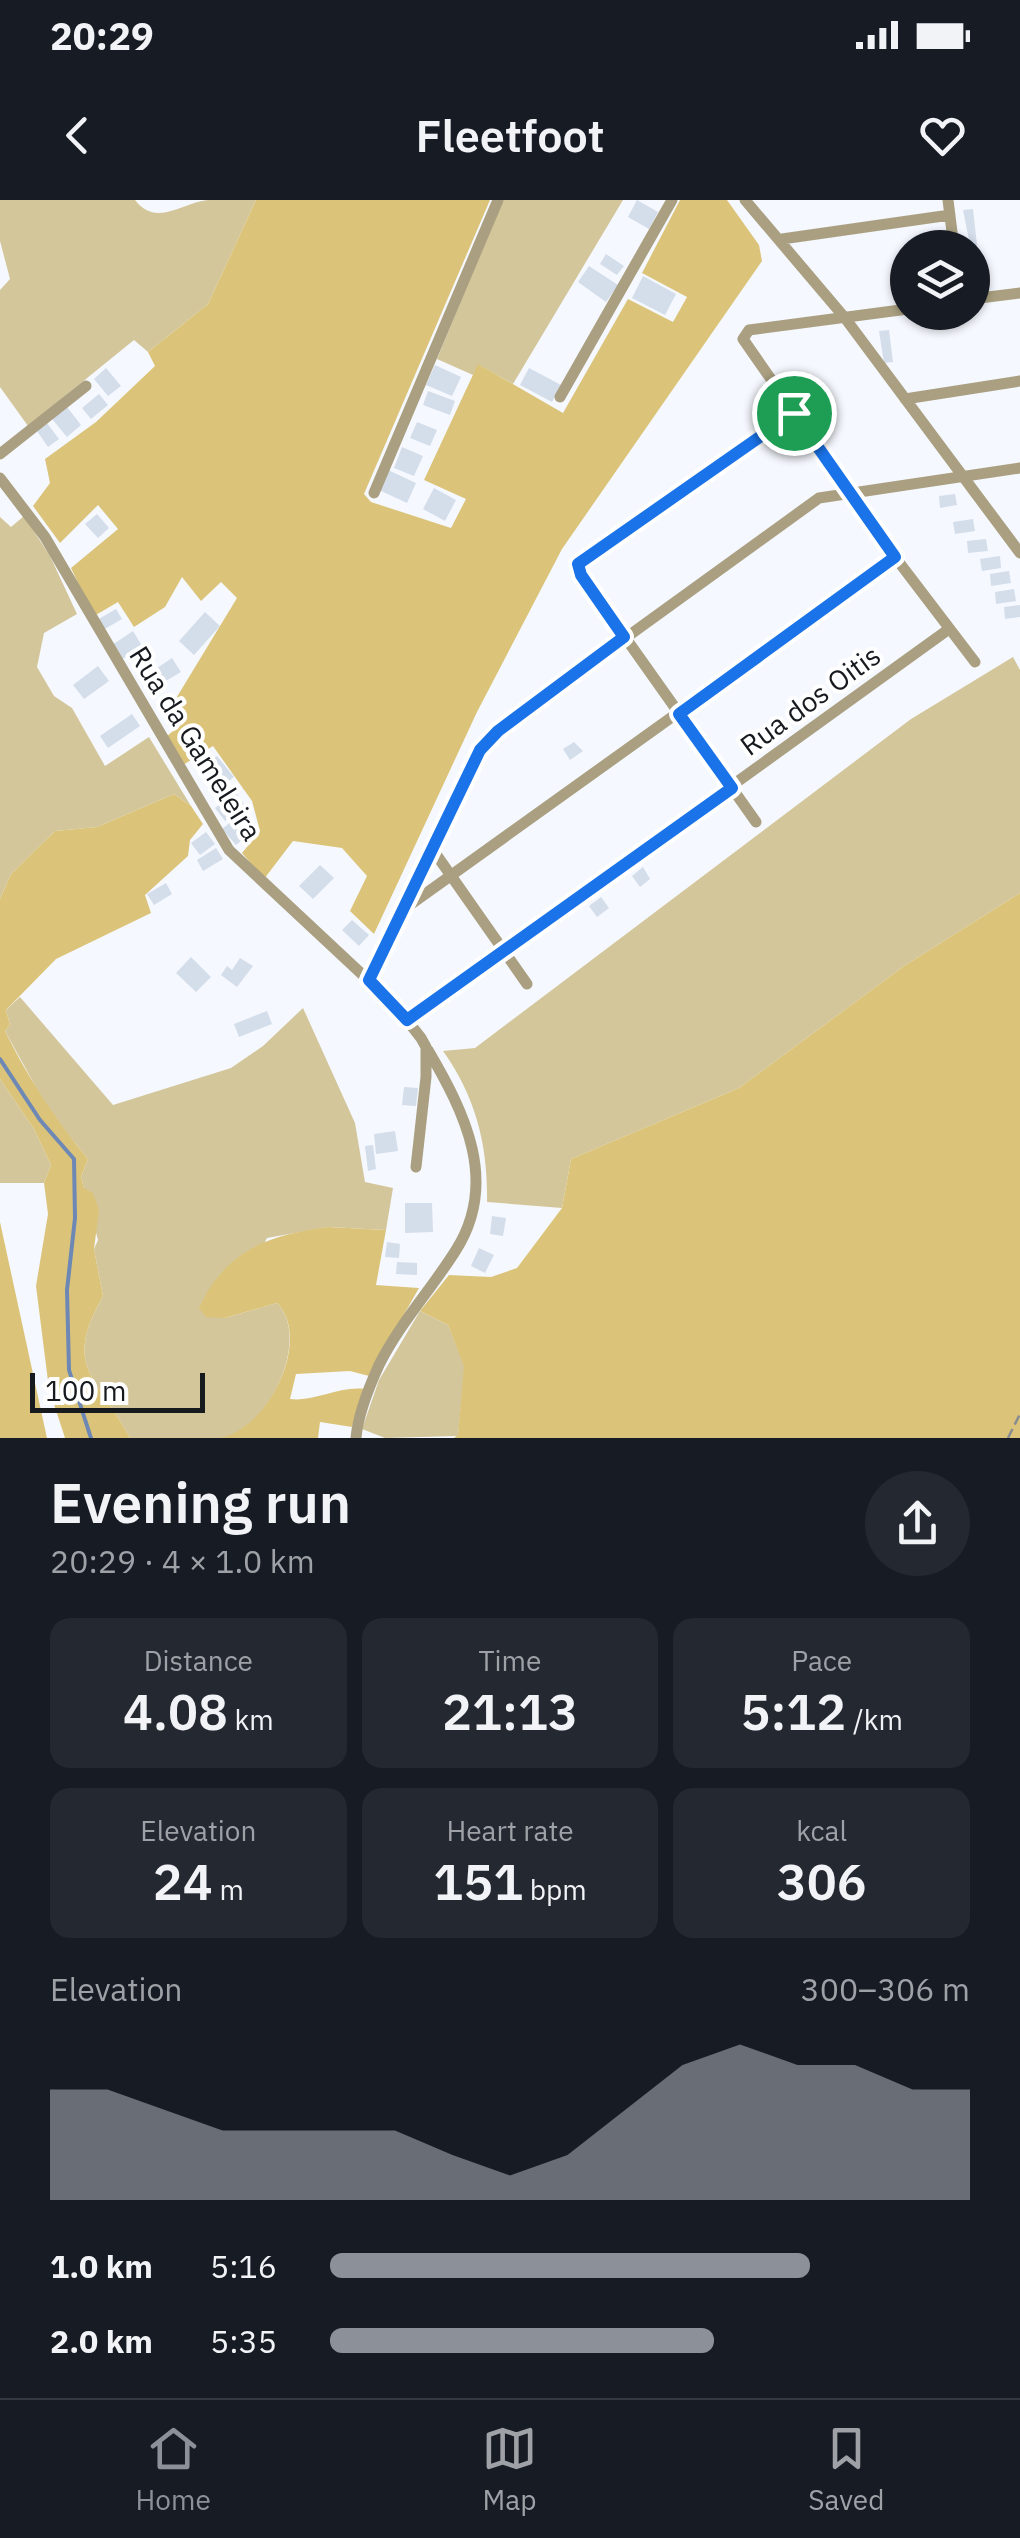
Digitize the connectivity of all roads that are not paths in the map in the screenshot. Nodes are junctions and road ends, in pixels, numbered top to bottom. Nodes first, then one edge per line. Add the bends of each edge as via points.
1 (498, 200) edge
2 (672, 200) edge
3 (745, 200) edge
4 (948, 200) edge
5 (950, 215) junction
6 (952, 230) edge
7 (782, 239) junction
8 (1020, 292) edge
9 (990, 296) edge
10 (890, 312) edge
11 (845, 318) junction
12 (1020, 381) edge
13 (86, 386) dead end
14 (560, 397) dead end
15 (905, 398) junction
16 (794, 413) junction
17 (0, 454) edge
18 (1020, 468) edge
19 (964, 476) junction
20 (0, 478) edge
21 (374, 493) dead end
22 (850, 493) junction
23 (1020, 553) edge
24 (895, 557) junction
25 (949, 629) junction
26 (624, 637) junction
27 (974, 662) dead end
28 (679, 714) junction
29 (732, 788) junction
30 (756, 822) dead end
31 (432, 850) junction
32 (450, 875) junction
33 (403, 910) junction
34 (504, 952) junction
35 (369, 980) junction
36 (527, 984) dead end
37 (407, 1020) junction
38 (426, 1047) junction
39 (416, 1167) dead end
40 (356, 1438) edge

1 - 21 street
2 - 14 street
3 - 7 street
4 - 5 street
5 - 6 street
5 - 7 street
7 - 11 street
8 - 9 street
10 - 11 street
11 - 15 street
11 - 16 street via 748,330 743,339
12 - 15 street
13 - 17 street
15 - 19 street
16 - 22 street
16 - 26 street via 582,560 578,567
18 - 19 street
19 - 22 street
19 - 23 street
20 - 35 street, Rua da Gameleira via 45,537 216,832 252,874
22 - 24 street
22 - 26 street via 819,498
24 - 25 street
24 - 28 street
25 - 27 street
25 - 29 street, Rua dos Oitis
26 - 28 street
26 - 31 street via 488,740
28 - 29 street
28 - 32 street
29 - 30 street
29 - 34 street, Rua dos Oitis
31 - 32 street
31 - 33 street
32 - 33 street
32 - 34 street
33 - 35 street
34 - 36 street
34 - 37 street, Rua dos Oitis
35 - 37 street, Rua da Gameleira
37 - 38 street, Rua da Gameleira
38 - 39 street
38 - 40 street, Rua da Gameleira via 463,1116 479,1192 457,1249 391,1342

